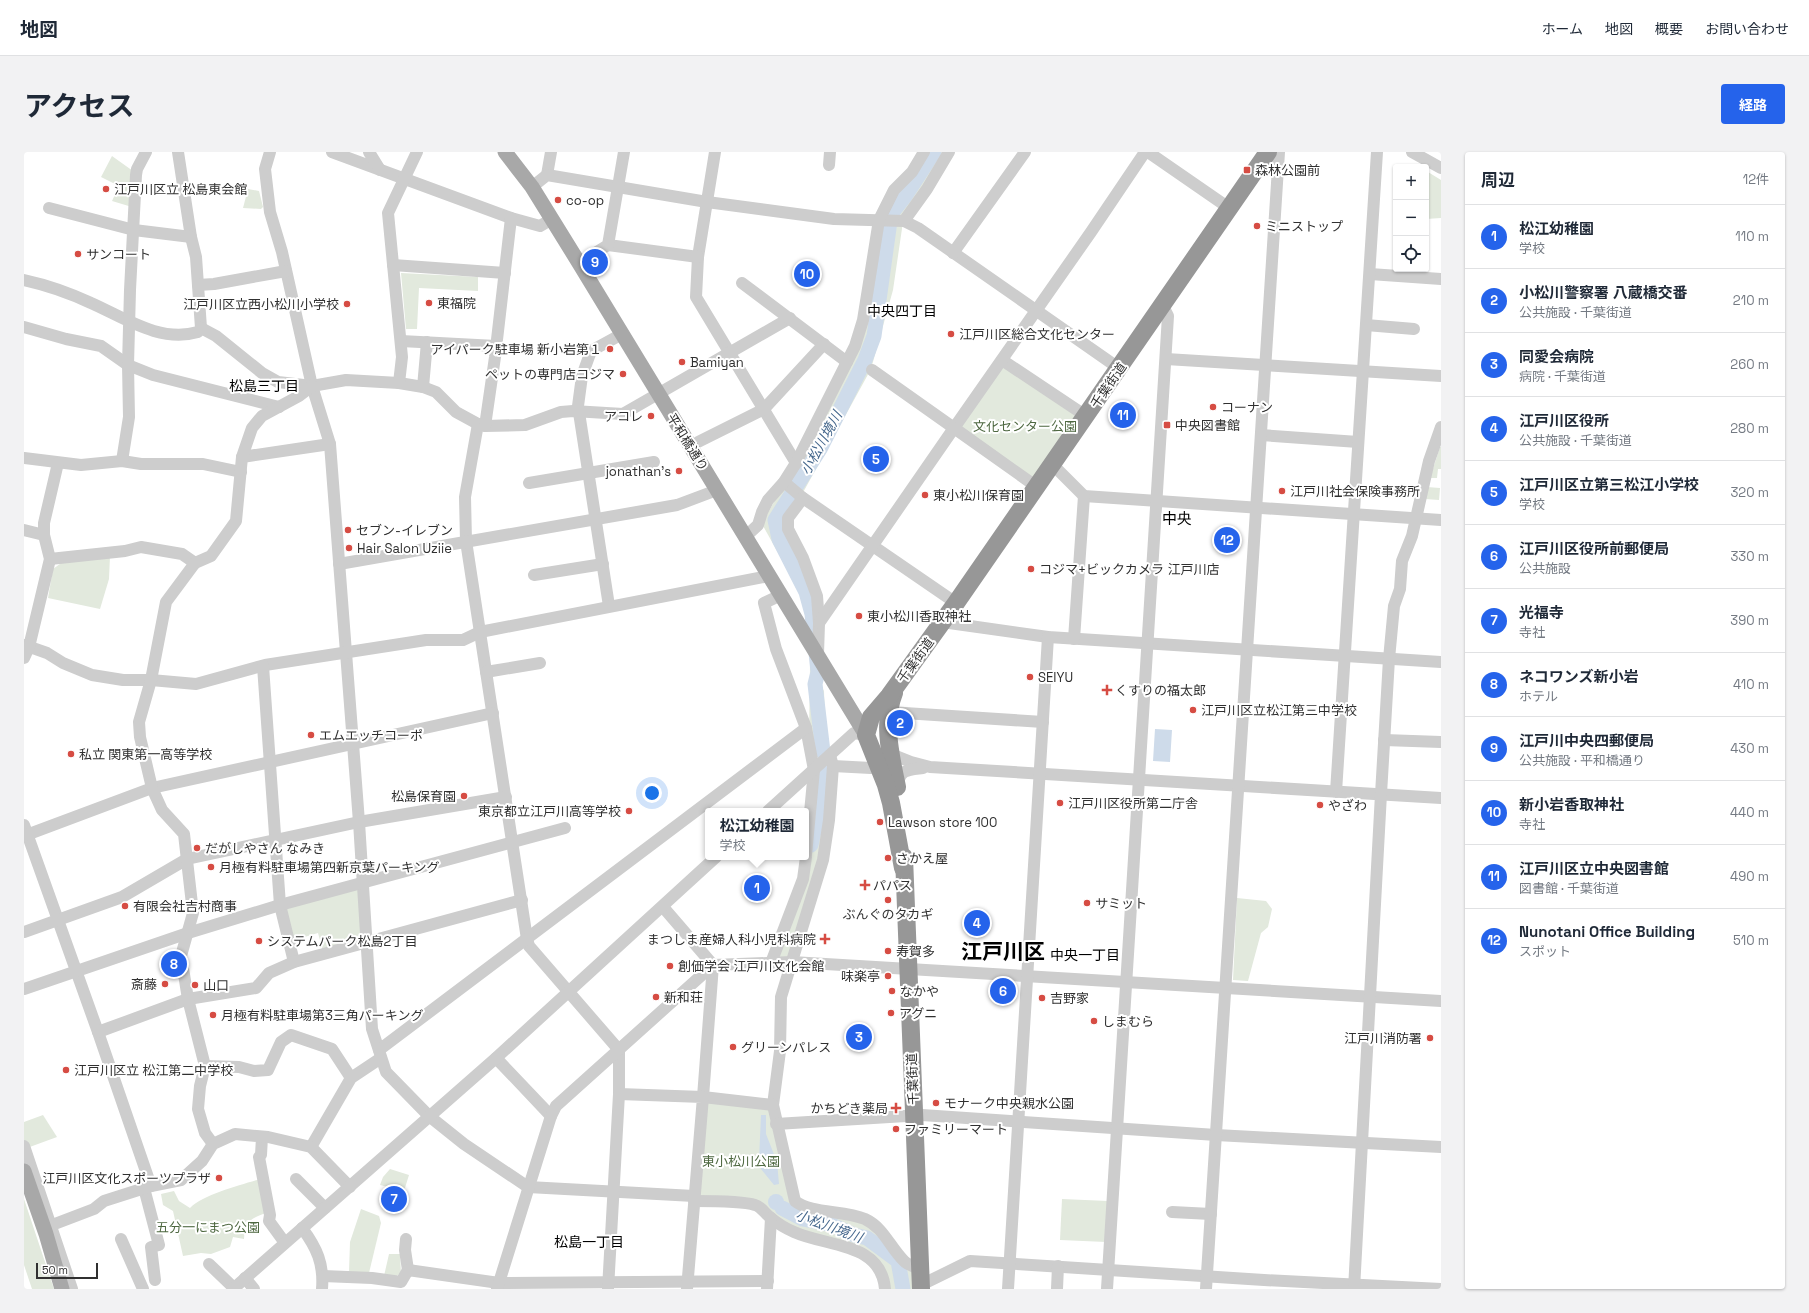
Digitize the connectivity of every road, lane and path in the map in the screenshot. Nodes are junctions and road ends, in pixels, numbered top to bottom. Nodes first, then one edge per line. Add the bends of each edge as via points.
1 (146, 152) edge
2 (178, 152) edge
3 (270, 152) edge
4 (332, 152) edge
5 (369, 152) edge
6 (417, 152) edge
7 (505, 152) edge
8 (551, 152) edge
9 (624, 152) edge
10 (715, 152) edge
11 (830, 152) edge
12 (924, 152) edge
13 (949, 152) edge
14 (1025, 152) edge
15 (1146, 152) edge
16 (1268, 152) edge
17 (1279, 152) edge
18 (1377, 152) edge
19 (1412, 152) edge
20 (829, 165) dead end
21 (1441, 168) edge
22 (380, 170) junction
23 (548, 175) junction
24 (403, 179) junction
25 (618, 186) junction
26 (532, 187) junction
27 (707, 202) junction
28 (49, 208) dead end
29 (1229, 208) junction
30 (511, 218) junction
31 (552, 219) junction
32 (892, 220) junction
33 (134, 230) junction
34 (191, 237) junction
35 (608, 245) junction
36 (954, 253) junction
37 (698, 257) junction
38 (579, 263) junction
39 (393, 265) junction
40 (286, 271) junction
41 (505, 273) junction
42 (1370, 274) junction
43 (1441, 278) edge
44 (24, 280) edge
45 (742, 283) dead end
46 (198, 285) junction
47 (1161, 309) junction
48 (1036, 310) junction
49 (790, 318) junction
50 (129, 321) junction
51 (1366, 325) junction
52 (24, 327) edge
53 (201, 328) junction
54 (1414, 329) dead end
55 (622, 334) junction
56 (400, 341) junction
57 (427, 342) junction
58 (824, 344) junction
59 (496, 346) junction
60 (730, 353) junction
61 (1166, 359) junction
62 (1002, 360) junction
63 (847, 362) junction
64 (128, 365) junction
65 (1265, 366) junction
66 (1120, 369) junction
67 (872, 370) dead end
68 (1362, 371) junction
69 (1441, 376) edge
70 (399, 383) junction
71 (312, 386) junction
72 (423, 388) junction
73 (658, 394) junction
74 (279, 407) junction
75 (764, 409) junction
76 (578, 411) junction
77 (1086, 416) junction
78 (481, 425) junction
79 (1441, 427) edge
80 (954, 428) junction
81 (1261, 435) junction
82 (698, 442) dead end
83 (1358, 442) junction
84 (330, 444) junction
85 (242, 457) junction
86 (24, 458) edge
87 (122, 461) junction
88 (654, 462) dead end
89 (58, 463) junction
90 (796, 463) junction
91 (1053, 465) junction
92 (241, 472) junction
93 (588, 473) junction
94 (529, 483) dead end
95 (786, 483) junction
96 (1037, 487) junction
97 (717, 490) junction
98 (802, 496) junction
99 (1084, 496) junction
100 (1158, 501) junction
101 (1256, 508) junction
102 (1354, 514) junction
103 (596, 519) junction
104 (1415, 519) junction
105 (1441, 520) edge
106 (24, 530) edge
107 (44, 535) junction
108 (745, 537) junction
109 (466, 541) junction
110 (872, 545) junction
111 (50, 559) junction
112 (195, 563) junction
113 (339, 564) junction
114 (603, 564) junction
115 (534, 575) dead end
116 (769, 576) junction
117 (781, 595) junction
118 (956, 603) junction
119 (609, 606) junction
120 (942, 622) junction
121 (819, 623) junction
122 (480, 632) junction
123 (1048, 637) junction
124 (1074, 639) junction
125 (1147, 643) junction
126 (26, 646) edge
127 (1247, 650) junction
128 (346, 654) junction
129 (818, 654) junction
130 (1344, 657) junction
131 (24, 658) edge
132 (1389, 659) junction
133 (1441, 662) edge
134 (540, 663) dead end
135 (263, 666) junction
136 (486, 672) junction
137 (905, 673) junction
138 (151, 680) junction
139 (889, 712) junction
140 (493, 713) junction
141 (1043, 722) junction
142 (806, 728) junction
143 (1384, 740) junction
144 (1441, 742) edge
145 (352, 744) junction
146 (878, 750) junction
147 (831, 761) junction
148 (269, 762) junction
149 (930, 767) junction
150 (814, 770) junction
151 (1040, 774) junction
152 (1139, 779) junction
153 (1237, 786) junction
154 (897, 787) junction
155 (152, 788) junction
156 (1336, 792) junction
157 (1381, 794) junction
158 (506, 797) junction
159 (1441, 798) edge
160 (771, 808) edge
161 (359, 822) junction
162 (809, 824) edge
163 (565, 828) dead end
164 (25, 832) edge
165 (275, 839) junction
166 (513, 842) junction
167 (186, 859) junction
168 (713, 860) edge
169 (805, 860) edge
170 (903, 868) junction
171 (362, 882) junction
172 (522, 900) junction
173 (280, 904) junction
174 (663, 907) junction
175 (58, 920) junction
176 (24, 932) edge
177 (188, 933) junction
178 (527, 939) junction
179 (366, 943) junction
180 (294, 962) junction
181 (792, 962) junction
182 (771, 963) junction
183 (713, 965) junction
184 (907, 968) junction
185 (76, 971) junction
186 (1027, 976) junction
187 (1125, 983) junction
188 (1226, 988) junction
189 (24, 989) edge
190 (569, 991) junction
191 (1370, 997) junction
192 (188, 999) junction
193 (1441, 1001) edge
194 (98, 1032) junction
195 (619, 1050) junction
196 (380, 1054) junction
197 (496, 1058) junction
198 (205, 1066) junction
199 (351, 1078) junction
200 (619, 1094) junction
201 (703, 1097) junction
202 (773, 1106) junction
203 (913, 1115) junction
204 (429, 1116) junction
205 (551, 1116) junction
206 (1019, 1121) junction
207 (776, 1124) junction
208 (1117, 1128) junction
209 (1216, 1135) junction
210 (262, 1137) junction
211 (1362, 1142) junction
212 (212, 1144) junction
213 (24, 1146) edge
214 (311, 1147) junction
215 (1441, 1147) edge
216 (24, 1171) edge
217 (296, 1179) dead end
218 (350, 1186) junction
219 (148, 1187) junction
220 (528, 1188) junction
221 (614, 1192) junction
222 (694, 1198) junction
223 (325, 1208) junction
224 (1172, 1212) dead end
225 (1211, 1214) junction
226 (770, 1218) junction
227 (52, 1225) junction
228 (302, 1228) junction
229 (121, 1239) dead end
230 (406, 1239) dead end
231 (286, 1243) junction
232 (1009, 1263) junction
233 (209, 1264) dead end
234 (1058, 1266) junction
235 (1108, 1269) junction
236 (408, 1270) junction
237 (323, 1276) junction
238 (1206, 1276) junction
239 (245, 1278) junction
240 (921, 1281) edge
241 (156, 1285) edge
242 (401, 1285) edge
243 (767, 1285) edge
244 (498, 1286) edge
245 (608, 1286) edge
246 (687, 1286) edge
247 (1354, 1286) edge
248 (1441, 1288) edge
249 (62, 1289) edge
250 (72, 1289) edge
251 (143, 1289) edge
252 (234, 1289) edge
253 (254, 1289) edge
254 (322, 1289) edge
255 (885, 1289) edge
256 (1008, 1289) edge
257 (1056, 1289) edge
258 (1106, 1289) edge
259 (1206, 1289) edge

1 - 33 street via 136,175
2 - 34 street
3 - 40 street via 265,169 266,184 270,212
4 - 22 street
5 - 22 street
6 - 24 street
7 - 26 main road, 平和橋通り
8 - 23 street
9 - 25 street
10 - 27 street
11 - 20 street
12 - 32 street via 912,172 894,190
13 - 32 street via 927,189
14 - 36 street
15 - 29 street
15 - 48 street
16 - 29 highway, 千葉街道
17 - 65 street
18 - 42 street
19 - 21 street
22 - 24 street
23 - 25 street
23 - 26 street
24 - 30 street
24 - 39 street via 388,213
25 - 27 street
25 - 35 street
26 - 31 main road, 平和橋通り
27 - 32 street via 834,219
27 - 37 street
28 - 33 street
29 - 47 highway, 千葉街道
30 - 31 street via 540,226
30 - 41 street
31 - 38 main road, 平和橋通り
32 - 36 street via 918,228
32 - 63 street via 855,346
33 - 34 street
33 - 50 street
34 - 46 street via 196,257
35 - 37 street
35 - 38 street
36 - 48 street
37 - 60 street via 696,297
38 - 55 main road, 平和橋通り
39 - 41 street
39 - 56 street
40 - 46 street
40 - 71 street
41 - 59 street
42 - 43 street
42 - 51 street
44 - 50 street via 67,292
45 - 49 street
46 - 53 street
47 - 61 street via 1168,316
47 - 66 highway, 千葉街道
48 - 62 street
48 - 66 street
49 - 58 street
49 - 60 street
50 - 53 street via 153,331 186,336 198,332
50 - 64 street
51 - 54 street
51 - 68 street
52 - 64 street via 101,346
53 - 71 street via 216,336 262,373 278,382
55 - 73 main road, 平和橋通り
55 - 76 street via 591,351 582,376
56 - 57 street
56 - 70 street via 402,357
57 - 59 street
57 - 72 street
58 - 63 street
58 - 75 street
59 - 78 street
60 - 73 street
60 - 75 street
61 - 65 street
61 - 100 street
62 - 77 street
62 - 80 street
63 - 90 street
64 - 74 street via 153,375
64 - 87 street via 129,417
65 - 68 street
65 - 81 street
66 - 77 highway, 千葉街道
67 - 80 street
68 - 69 street
68 - 83 street
70 - 71 street via 346,380
70 - 72 street
71 - 74 street
71 - 84 street
72 - 78 street via 436,392 456,412
73 - 76 street via 623,414
73 - 97 main road, 平和橋通り
74 - 85 street via 262,416 252,428
75 - 82 street
75 - 90 street
76 - 78 street via 561,412 525,425
76 - 93 street
77 - 91 highway, 千葉街道
78 - 109 street via 465,497
79 - 104 street via 1429,461
80 - 96 street
80 - 110 street
81 - 83 street
81 - 101 street
83 - 102 street
84 - 85 street
84 - 113 street
85 - 92 street
86 - 89 street
87 - 89 street via 81,465
87 - 92 street via 141,464 203,464
88 - 93 street
89 - 107 street via 44,523
90 - 95 street
91 - 96 highway, 千葉街道
91 - 99 street
92 - 112 street via 236,521 211,556
93 - 94 street
93 - 103 street
95 - 98 street
95 - 108 street via 768,500 758,525
96 - 118 highway, 千葉街道
97 - 103 street via 677,504
97 - 108 main road, 平和橋通り
98 - 110 street
98 - 121 street via 788,518 788,529 804,558 817,596
99 - 100 street
99 - 124 street
100 - 101 street
100 - 125 street
101 - 102 street
101 - 127 street
102 - 104 street
102 - 130 street
103 - 109 street
103 - 114 street
104 - 105 street
104 - 132 street via 1412,536 1402,561 1400,589 1394,606
106 - 107 street
107 - 111 street
108 - 116 main road, 平和橋通り
109 - 113 street
109 - 122 street
110 - 118 street
110 - 121 street
111 - 112 street via 125,552 141,547 182,554
111 - 126 street
112 - 138 street via 166,602
113 - 128 street
114 - 115 street
114 - 119 street
116 - 117 main road, 平和橋通り
116 - 119 street
117 - 129 main road, 平和橋通り
117 - 142 street via 764,603 776,649
118 - 120 highway, 千葉街道
119 - 122 street
120 - 123 street
120 - 137 highway, 千葉街道
121 - 129 street
122 - 128 street via 463,640 426,640
122 - 136 street
123 - 124 street
123 - 141 street
124 - 125 street
125 - 127 street
125 - 152 street
126 - 131 street
126 - 138 street via 47,653 92,675 123,680
127 - 130 street
127 - 153 street
128 - 135 street
128 - 145 street
129 - 146 main road, 平和橋通り
130 - 132 street
130 - 156 street
132 - 133 street
132 - 143 street
134 - 136 street
135 - 138 street via 196,684
135 - 148 street
136 - 140 street
137 - 139 highway via 893,696
137 - 146 highway, 千葉街道 via 871,717
138 - 155 street via 140,722 140,737
139 - 141 street
139 - 146 highway
140 - 145 street
140 - 158 street
141 - 151 street
142 - 150 street
142 - 178 street
143 - 144 street
143 - 157 street
145 - 148 street
145 - 161 street
146 - 147 street via 871,768
146 - 147 street via 854,733
146 - 149 street
146 - 154 highway, 千葉街道
146 - 170 highway, 千葉街道
147 - 150 street
147 - 181 street via 829,820 823,860
148 - 155 street
148 - 165 street
149 - 151 street
149 - 154 street via 906,771 899,778
150 - 160 street
150 - 162 street
151 - 152 street
151 - 186 street
152 - 153 street
152 - 187 street
153 - 156 street
153 - 188 street
154 - 170 highway, 千葉街道 via 904,829
155 - 164 street
155 - 167 street via 162,810 184,834
156 - 157 street
157 - 159 street
157 - 191 street
158 - 161 street
158 - 166 street
161 - 165 street
161 - 171 street
163 - 166 street
164 - 175 street
165 - 167 street
165 - 173 street
166 - 171 street
166 - 172 street
167 - 175 street via 122,897
167 - 177 street via 193,913
168 - 174 street
169 - 182 street via 803,879
170 - 184 highway, 千葉街道
171 - 173 street
171 - 179 street
172 - 178 street
172 - 179 street
173 - 177 street
173 - 180 street
174 - 183 street
174 - 190 street
175 - 176 street
175 - 185 street
177 - 185 street
177 - 192 street via 181,956
178 - 190 street via 529,946
178 - 196 street
179 - 180 street
179 - 196 street via 372,1029
180 - 192 street via 269,973 256,988
181 - 182 street
181 - 184 street
181 - 202 street via 781,996 780,1050
182 - 183 street
183 - 195 street
183 - 201 street
184 - 186 street
184 - 203 highway, 千葉街道
185 - 189 street
185 - 194 street
186 - 187 street
186 - 206 street
187 - 188 street
187 - 208 street
188 - 191 street
188 - 209 street
190 - 195 street
190 - 197 street
191 - 193 street
191 - 211 street
192 - 194 street
192 - 198 street
194 - 219 street
195 - 200 street
195 - 205 street via 556,1106
196 - 199 street
196 - 204 street via 386,1072
197 - 204 street
197 - 205 street
198 - 199 street via 268,1070 281,1042 291,1035 332,1049
198 - 212 street via 198,1109
199 - 214 street
200 - 201 street
200 - 221 street
201 - 202 street
201 - 222 street
202 - 207 street
203 - 206 street
203 - 207 street
203 - 240 highway, 千葉街道
204 - 218 street
204 - 220 street via 464,1144
205 - 220 street
206 - 208 street
206 - 232 street
207 - 240 street via 794,1200 802,1206 864,1219 882,1230
208 - 209 street
208 - 235 street
209 - 211 street
209 - 225 street
210 - 212 street via 235,1134
210 - 214 street
210 - 231 street via 259,1157 269,1221
211 - 215 street
211 - 247 street
212 - 219 street via 202,1161 181,1180
213 - 227 street
214 - 218 street
216 - 249 main road
217 - 223 street
218 - 223 street
219 - 227 street via 104,1200 94,1209
219 - 241 street via 159,1245 151,1247
220 - 221 street
220 - 244 street
221 - 222 street
221 - 245 street
222 - 226 street via 754,1205 765,1211
222 - 246 street
223 - 228 street
224 - 225 street
225 - 238 street
226 - 243 street
226 - 255 street via 794,1232 860,1252 871,1258 880,1273
227 - 250 street
228 - 231 street
228 - 237 street via 315,1244
229 - 251 street
230 - 236 street
231 - 239 street
232 - 234 street
232 - 240 street via 970,1261
232 - 256 street
233 - 252 street
234 - 235 street
234 - 257 street
235 - 238 street
235 - 258 street
236 - 242 street
236 - 244 street
237 - 242 street via 372,1278
237 - 254 street
238 - 247 street
238 - 259 street
239 - 252 street
239 - 253 street
243 - 246 street
244 - 245 street
245 - 246 street
247 - 248 street

